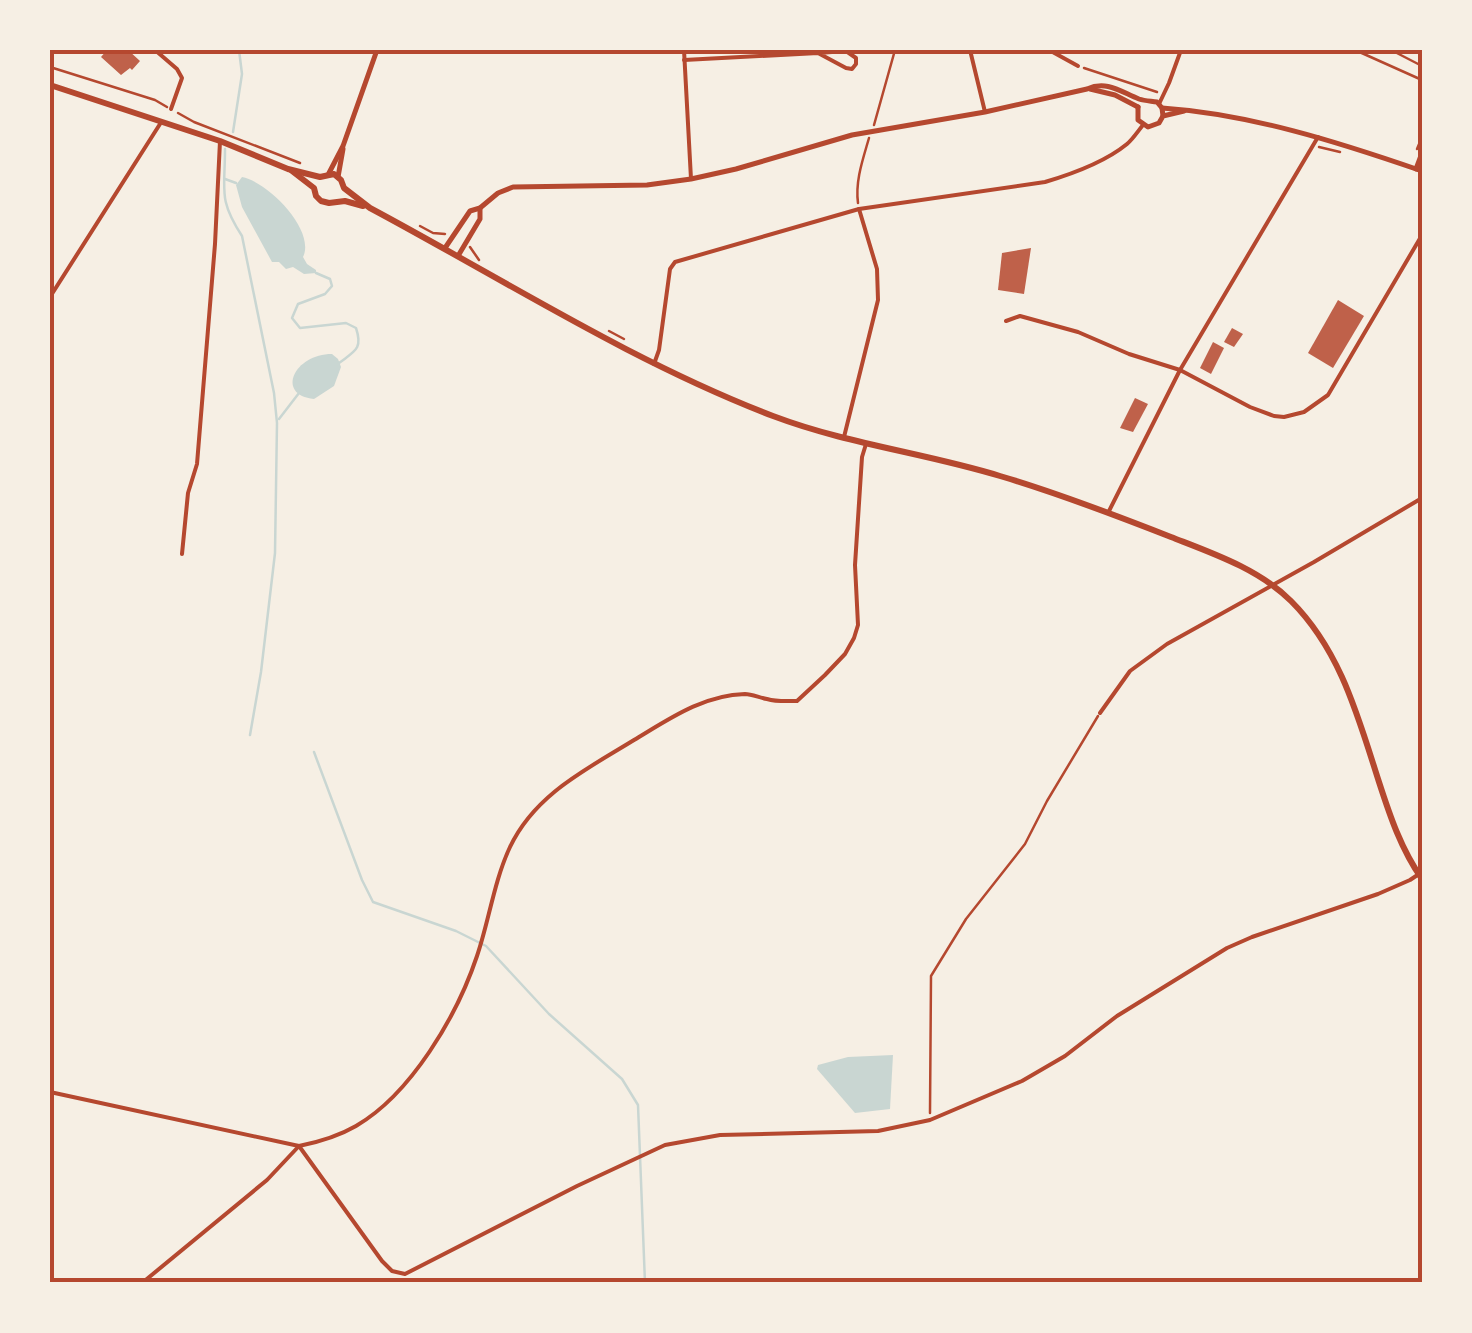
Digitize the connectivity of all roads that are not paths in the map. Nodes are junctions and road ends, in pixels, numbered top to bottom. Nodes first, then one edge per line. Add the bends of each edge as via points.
1 (155, 50) edge
2 (376, 50) edge
3 (684, 50) edge
4 (970, 50) edge
5 (1050, 50) edge
6 (1181, 50) edge
7 (818, 52) junction
8 (684, 60) junction
9 (1078, 66) road end
10 (50, 85) edge
11 (1141, 104) junction
12 (1160, 106) junction
13 (170, 108) road end
14 (1184, 110) junction
15 (985, 112) junction
16 (1163, 116) junction
17 (162, 121) junction
18 (1143, 125) junction
19 (1318, 137) junction
20 (220, 142) junction
21 (1419, 153) edge
22 (288, 168) junction
23 (1419, 170) edge
24 (333, 175) junction
25 (320, 176) junction
26 (691, 179) junction
27 (314, 188) junction
28 (344, 188) junction
29 (337, 200) junction
30 (370, 208) junction
31 (480, 208) junction
32 (859, 210) junction
33 (1422, 235) edge
34 (445, 248) junction
35 (458, 256) junction
36 (50, 297) edge
37 (1006, 321) dead end
38 (654, 364) junction
39 (1180, 370) junction
40 (843, 439) junction
41 (866, 444) junction
42 (1422, 498) edge
43 (1108, 514) junction
44 (182, 554) dead end
45 (1272, 585) junction
46 (1100, 713) road end
47 (1421, 875) edge
48 (50, 1092) edge
49 (298, 1146) junction
50 (142, 1283) edge

1 - 13 street via 182,78
2 - 24 street
3 - 8 street
4 - 15 street
5 - 9 street
6 - 12 street
7 - 7 street via 846,68 856,64 846,51
7 - 8 street
8 - 26 street
10 - 17 main road
11 - 12 street via 1152,100
11 - 15 street via 1097,84
11 - 18 street via 1137,116
12 - 14 street
12 - 16 street
14 - 16 street
14 - 19 street
15 - 26 street via 850,136
16 - 18 street via 1154,126
17 - 20 main road
17 - 36 street
18 - 32 street via 1116,151 1060,178
19 - 23 street
19 - 39 street
20 - 22 main road
20 - 44 street via 196,464
21 - 23 street
22 - 25 main road
22 - 27 main road
24 - 25 main road
24 - 28 main road
25 - 27 main road
26 - 31 street via 513,187
27 - 29 main road via 321,201
28 - 29 main road
28 - 30 main road
29 - 30 main road
30 - 34 main road
31 - 34 street
31 - 35 street
32 - 38 street via 675,262
32 - 40 street via 877,269 878,300
33 - 39 street via 1334,386 1314,408 1284,417 1263,412
34 - 35 main road
35 - 38 main road
37 - 39 street via 1020,316 1059,326
38 - 40 main road
39 - 43 street
40 - 41 main road
41 - 43 main road via 998,475
41 - 49 street via 855,566 858,625 845,654 797,701 748,694 686,708 561,784 510,846 466,986 437,1042 358,1125
42 - 45 street
43 - 45 main road via 1190,544
45 - 46 street via 1138,664
45 - 47 main road via 1300,610 1336,661 1394,826
47 - 49 street via 1227,948 1022,1082 930,1120 878,1130 720,1135 664,1146 405,1274 382,1261
48 - 49 street
49 - 50 street via 267,1180

